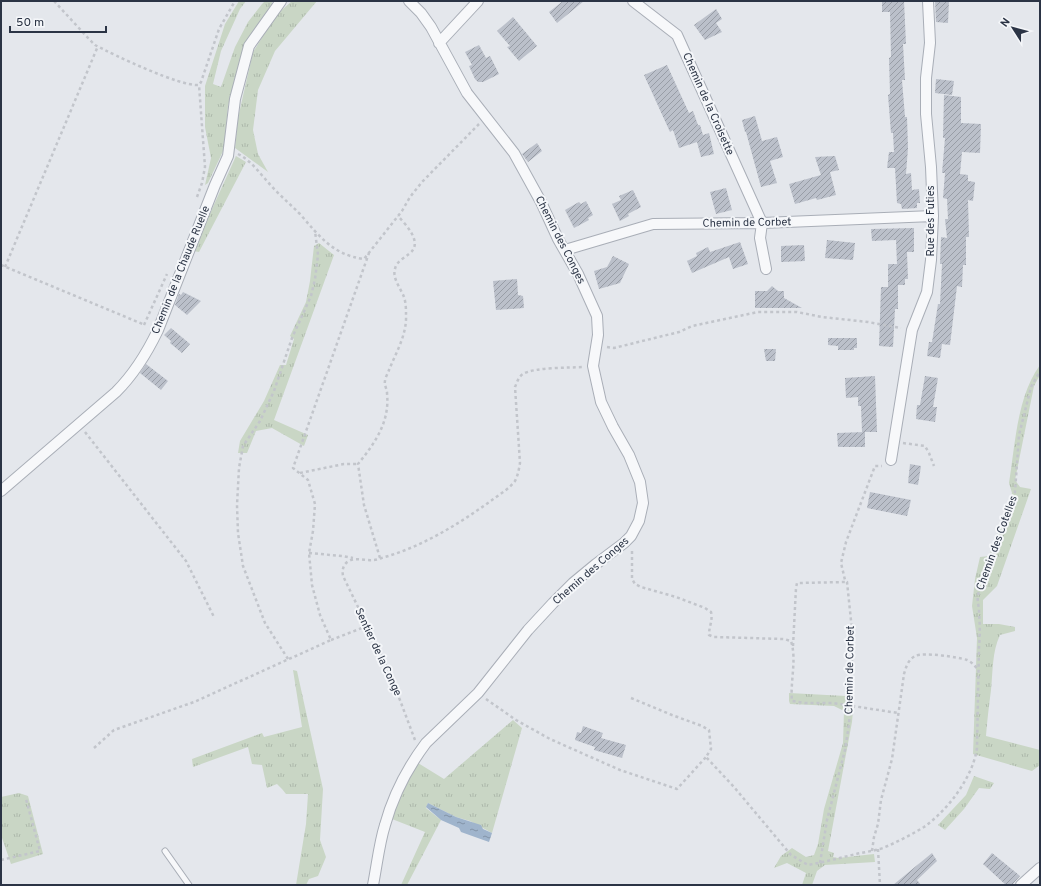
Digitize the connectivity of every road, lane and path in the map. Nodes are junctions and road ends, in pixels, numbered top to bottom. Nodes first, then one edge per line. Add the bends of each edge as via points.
1 (54, 1) edge
2 (235, 1) edge
3 (282, 1) edge
4 (409, 1) edge
5 (478, 1) edge
6 (633, 1) edge
7 (928, 1) edge
8 (439, 43) junction
9 (98, 46) junction
10 (199, 85) junction
11 (486, 117) junction
12 (229, 149) junction
13 (196, 198) dead end
14 (398, 216) junction
15 (933, 216) junction
16 (762, 223) junction
17 (315, 231) junction
18 (565, 250) junction
19 (369, 253) junction
20 (1, 265) edge
21 (5, 267) junction
22 (766, 269) dead end
23 (167, 273) dead end
24 (144, 324) junction
25 (158, 330) junction
26 (912, 330) junction
27 (596, 344) junction
28 (593, 366) junction
29 (1040, 370) edge
30 (79, 424) junction
31 (893, 444) junction
32 (891, 460) dead end
33 (358, 464) junction
34 (882, 466) dead end
35 (934, 466) dead end
36 (300, 474) junction
37 (1, 491) edge
38 (628, 539) junction
39 (309, 553) junction
40 (380, 558) junction
41 (354, 559) junction
42 (848, 582) junction
43 (214, 617) dead end
44 (367, 626) junction
45 (331, 640) junction
46 (793, 648) junction
47 (288, 659) junction
48 (979, 671) junction
49 (478, 693) junction
50 (631, 698) dead end
51 (850, 705) junction
52 (898, 713) junction
53 (94, 748) dead end
54 (419, 752) junction
55 (706, 757) junction
56 (26, 798) dead end
57 (878, 849) junction
58 (165, 851) dead end
59 (872, 851) junction
60 (1, 860) edge
61 (820, 863) junction
62 (1040, 868) edge
63 (189, 885) edge
64 (373, 885) edge
65 (880, 885) edge
66 (1021, 885) edge

1 - 9 path
2 - 10 path via 219,29
3 - 12 street, Chemin de la Chaude Ruelle via 249,46 236,99
4 - 8 street, Chemin des Conges via 421,13
5 - 8 street
6 - 16 street, Chemin de la Croisette via 677,35
7 - 15 street, Rue des Futies via 930,43 926,78 926,114
8 - 11 street, Chemin des Conges via 467,93
9 - 10 path via 160,74 193,86
9 - 21 path
10 - 13 path via 205,167
11 - 14 path via 422,182
11 - 18 street, Chemin des Conges via 514,153
12 - 17 path via 243,156 258,170
12 - 25 street, Chemin de la Chaude Ruelle
14 - 19 path
14 - 33 path via 412,232 415,243 411,253 394,270 405,299 406,329 385,381 387,413 383,426 377,439
15 - 16 street, Chemin de Corbet
15 - 26 street, Rue des Futies via 927,292
16 - 18 street, Chemin de Corbet via 653,224
16 - 22 street via 760,238
17 - 19 path via 336,250 355,258 364,259
17 - 47 path via 318,255 311,296 292,338 274,391 260,421 243,446 239,468 238,533 244,566 266,623
18 - 27 street, Chemin des Conges via 597,316
19 - 36 path via 293,468
20 - 21 path
21 - 24 path
23 - 24 path
24 - 25 path
25 - 30 street, Chemin de la Chaude Ruelle via 151,346 126,382
26 - 27 path via 797,312 758,312 692,326 679,332 614,348
26 - 31 street, Rue des Futies
27 - 28 street, Chemin des Conges
28 - 38 street, Chemin des Conges via 601,402 629,455 642,491 643,503 639,521 636,530
28 - 40 path via 536,370 519,377 514,387 520,463 515,480 466,519 422,542
29 - 48 path, Chemin des Cotelles via 1031,387 1019,435 1015,492 979,591
30 - 37 street, Chemin de la Chaude Ruelle
30 - 43 path via 186,560
31 - 32 street, Rue des Futies
31 - 35 path via 925,446
33 - 36 path via 344,464
33 - 40 path via 364,505
34 - 42 path, Chemin de Corbet via 875,466 846,542 841,563 845,580
36 - 39 path via 308,480 315,504
38 - 46 path via 632,556 632,579 635,584 711,612 709,635 784,639 791,641
38 - 49 street, Chemin des Conges via 553,603
39 - 41 path
39 - 45 path via 312,585 320,615
40 - 41 path
41 - 44 path, Sentier de la Conge via 346,562 342,569 343,576
42 - 46 path via 797,583
42 - 51 path, Chemin de Corbet via 852,630
44 - 45 path
44 - 54 path, Sentier de la Conge via 389,671
45 - 47 path
46 - 51 path via 792,701
47 - 53 path via 194,702 114,730
48 - 52 path via 967,660 927,654 915,656 906,665
48 - 57 path, Chemin des Cotelles via 977,748 968,775 946,806 925,826
49 - 54 street, Chemin des Conges via 426,742
49 - 55 path via 550,740 620,770 677,789
50 - 55 path via 709,730 711,749
51 - 52 path
51 - 61 path, Chemin de Corbet via 845,750 827,820
52 - 59 path via 892,759 881,800
54 - 64 street, Chemin des Conges via 389,810 382,833
55 - 61 path, Chemin des Cotelles via 791,855 808,865
56 - 60 path via 40,851
57 - 59 path, Chemin des Cotelles
57 - 65 path
58 - 63 lane
59 - 61 path, Chemin des Cotelles
62 - 66 street

